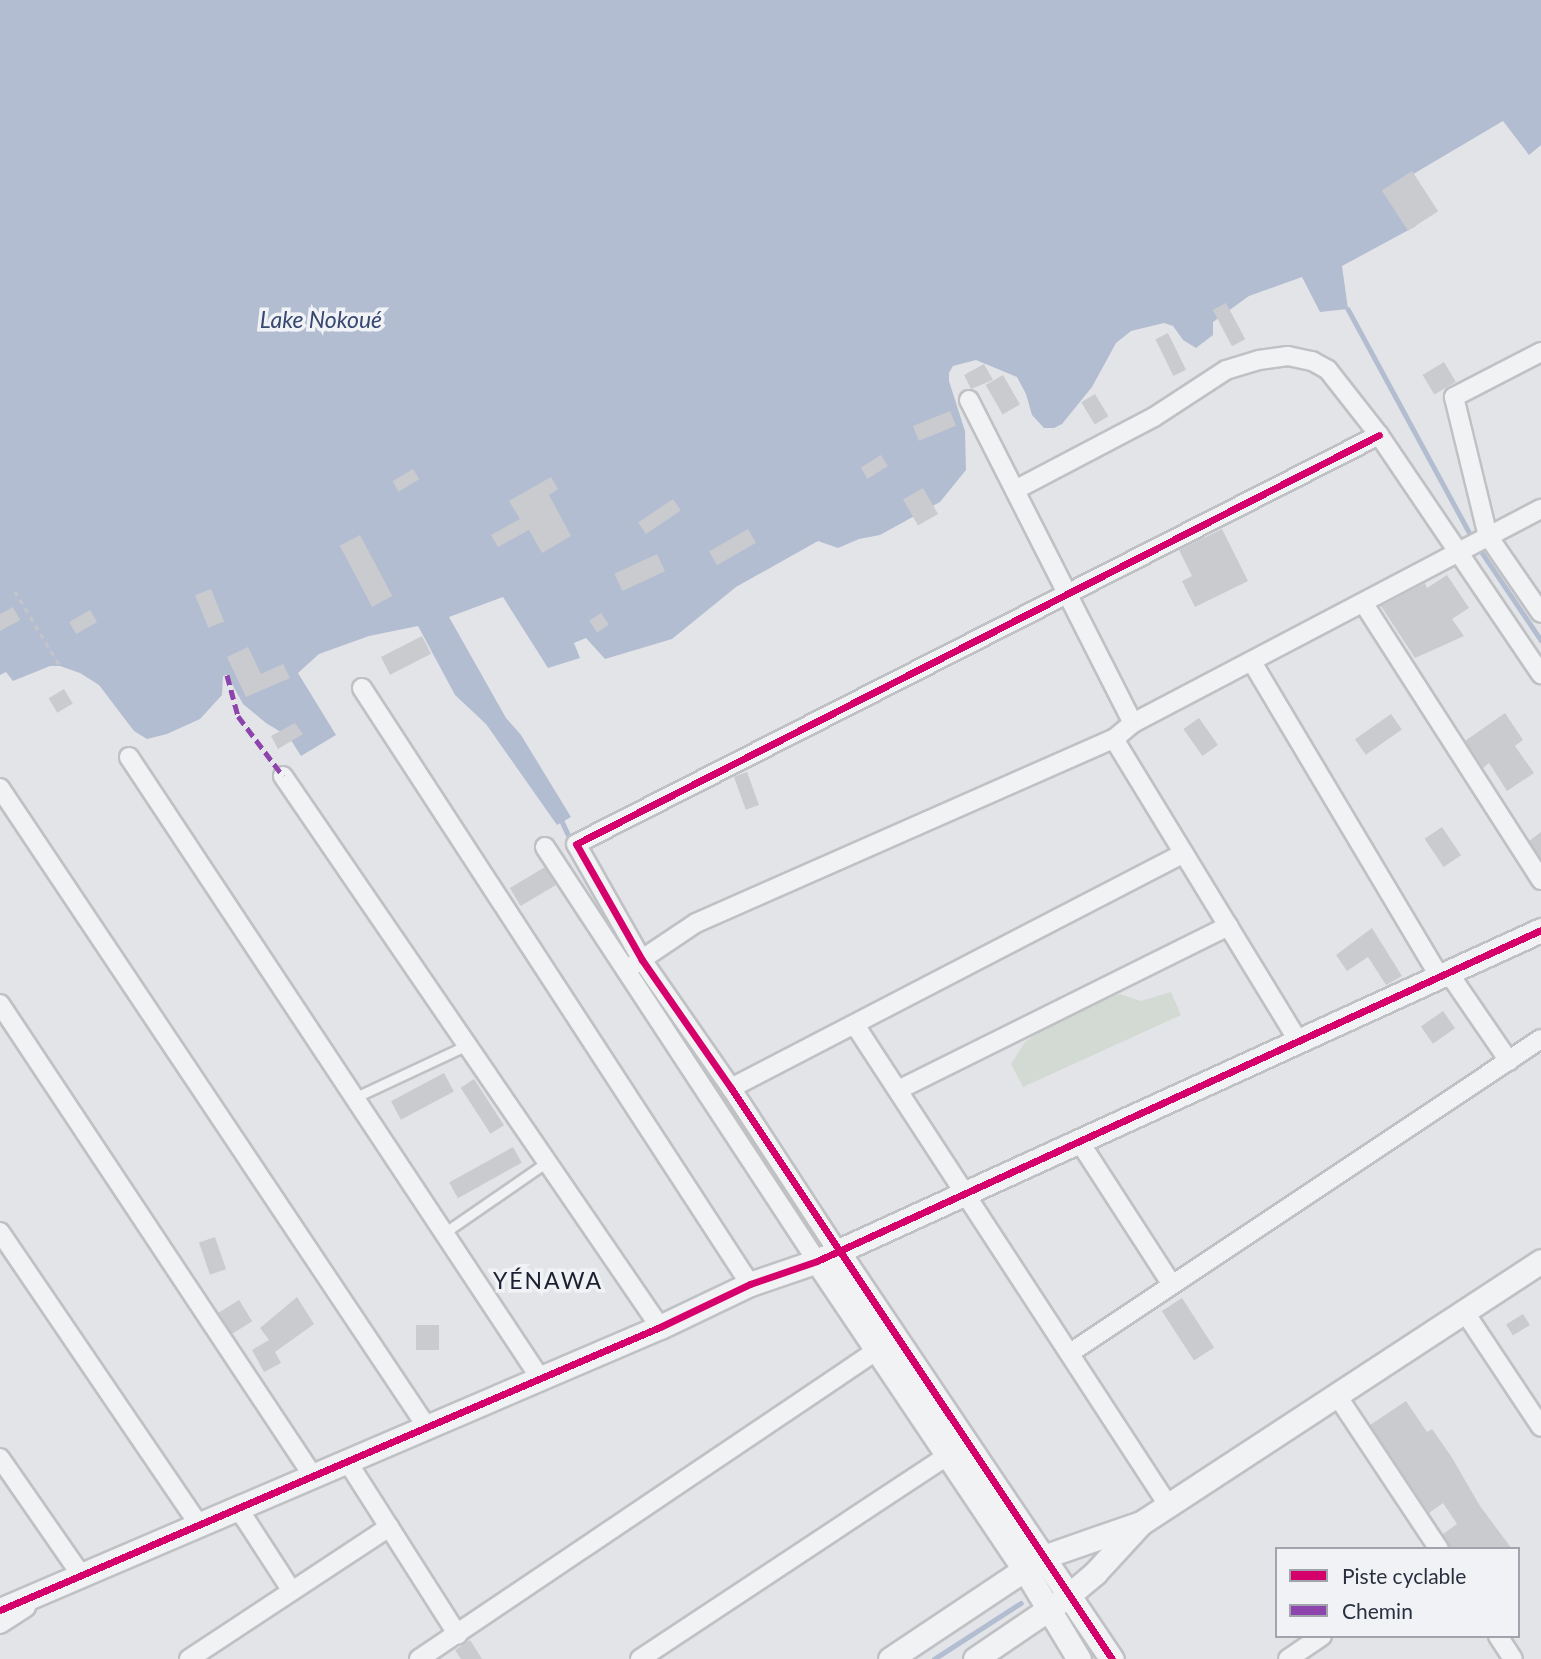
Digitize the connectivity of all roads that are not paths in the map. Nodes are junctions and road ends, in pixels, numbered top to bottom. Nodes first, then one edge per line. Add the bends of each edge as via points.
1 (1541, 352) edge
2 (969, 400) dead end
3 (1379, 435) junction
4 (1015, 490) junction
5 (1541, 509) edge
6 (1488, 536) junction
7 (1460, 553) junction
8 (1068, 596) junction
9 (1364, 604) junction
10 (1541, 613) edge
11 (1252, 662) junction
12 (1541, 674) edge
13 (362, 688) dead end
14 (1133, 723) junction
15 (1114, 739) junction
16 (129, 757) dead end
17 (284, 776) dead end
18 (0, 788) edge
19 (545, 847) dead end
20 (1184, 853) junction
21 (1541, 880) edge
22 (1228, 926) junction
23 (1541, 930) edge
24 (642, 960) junction
25 (626, 971) junction
26 (1444, 974) junction
27 (0, 1004) edge
28 (855, 1025) junction
29 (1541, 1039) edge
30 (1298, 1041) junction
31 (467, 1044) junction
32 (1508, 1061) junction
33 (731, 1088) junction
34 (898, 1090) junction
35 (354, 1098) junction
36 (1079, 1141) junction
37 (547, 1162) junction
38 (967, 1192) junction
39 (0, 1233) edge
40 (444, 1233) junction
41 (828, 1256) junction
42 (1541, 1261) edge
43 (750, 1284) junction
44 (1172, 1285) junction
45 (1464, 1311) junction
46 (660, 1327) junction
47 (876, 1351) junction
48 (1070, 1353) junction
49 (540, 1378) junction
50 (1336, 1394) junction
51 (427, 1427) junction
52 (1541, 1427) edge
53 (947, 1456) junction
54 (0, 1458) edge
55 (347, 1461) junction
56 (313, 1476) junction
57 (1168, 1505) junction
58 (238, 1508) junction
59 (1141, 1523) junction
60 (199, 1525) junction
61 (389, 1527) junction
62 (1438, 1547) edge
63 (1034, 1563) junction
64 (72, 1579) junction
65 (292, 1591) junction
66 (1069, 1595) junction
67 (0, 1610) edge
68 (1047, 1610) junction
69 (0, 1624) edge
70 (458, 1635) junction
71 (1319, 1638) edge
72 (1499, 1638) edge
73 (190, 1659) edge
74 (419, 1659) edge
75 (640, 1659) edge
76 (890, 1659) edge
77 (975, 1659) edge
78 (1079, 1659) edge
79 (1112, 1659) edge
80 (1287, 1659) edge
81 (1513, 1659) edge

1 - 6 street via 1454,397
2 - 4 street
3 - 4 street via 1328,370 1289,356 1259,360 1226,370 1154,417
3 - 7 street
3 - 8 street
4 - 8 street
5 - 6 street
6 - 7 street
6 - 10 street
7 - 9 street
7 - 12 street
8 - 14 street
8 - 24 street via 576,844
9 - 11 street
9 - 21 street
11 - 14 street
11 - 26 street
13 - 43 street
14 - 15 street
15 - 20 street
15 - 24 street via 696,923
16 - 35 street
17 - 31 street
18 - 51 street
19 - 25 street
20 - 22 street
20 - 28 street
22 - 30 street
22 - 34 street
23 - 26 street
24 - 25 street
24 - 33 street
25 - 41 street
26 - 30 street
26 - 32 street
27 - 56 street
28 - 33 street
28 - 34 street
29 - 32 street
30 - 36 street
31 - 35 lane
31 - 37 street
32 - 44 street
33 - 41 street
34 - 38 street
35 - 40 street
36 - 38 street
36 - 44 street
37 - 40 lane
37 - 46 street
38 - 41 street
38 - 48 street
39 - 60 street
40 - 49 street
41 - 43 street
41 - 47 street
41 - 63 street
42 - 45 street
43 - 46 street
44 - 48 street
45 - 50 street
45 - 52 street
46 - 49 street
47 - 53 street
47 - 70 street
48 - 57 street
49 - 51 street
50 - 57 street
50 - 62 street
51 - 55 street
53 - 63 street
53 - 75 street
54 - 64 street
55 - 56 street
55 - 61 street
56 - 58 street
57 - 59 street
58 - 60 street
58 - 65 street
59 - 63 street
59 - 66 street
60 - 64 street
61 - 65 street
61 - 70 street
63 - 66 street
63 - 68 street
63 - 76 street
64 - 67 street
64 - 69 street
65 - 73 street
66 - 68 street
66 - 79 street
68 - 77 street
68 - 78 street
70 - 74 street
71 - 80 street
72 - 81 street

